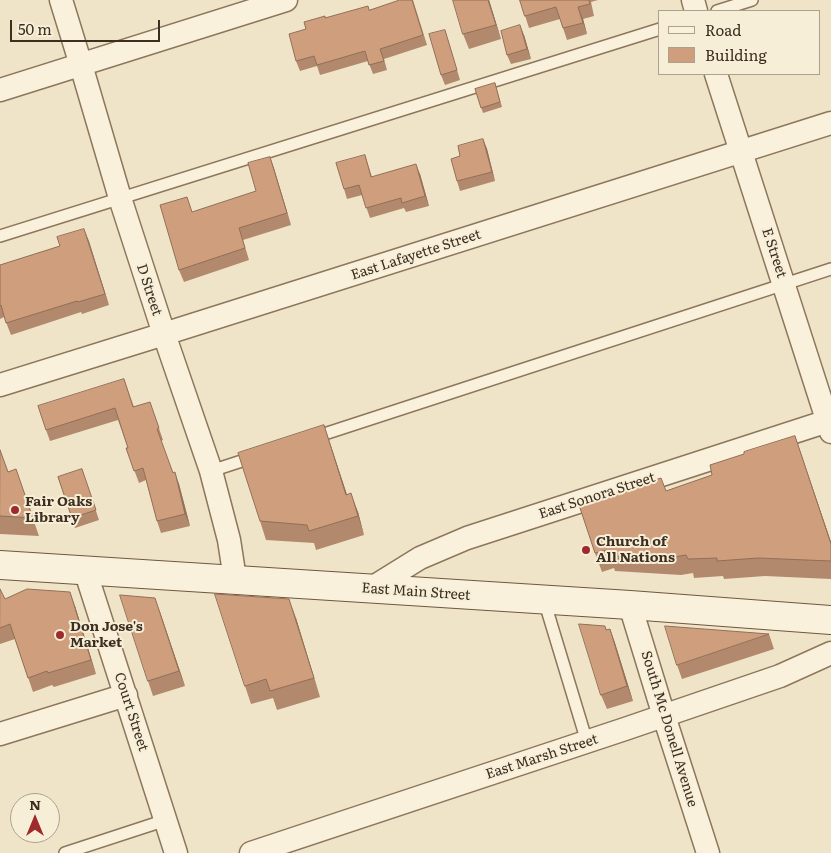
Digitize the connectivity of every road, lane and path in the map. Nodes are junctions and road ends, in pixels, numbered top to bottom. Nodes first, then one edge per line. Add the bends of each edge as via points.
1 (61, 0) edge
2 (286, 0) edge
3 (752, 0) edge
4 (720, 10) edge
5 (658, 30) edge
6 (81, 65) junction
7 (716, 75) edge
8 (0, 90) edge
9 (831, 123) edge
10 (742, 152) junction
11 (120, 198) junction
12 (0, 236) edge
13 (831, 269) edge
14 (784, 283) junction
15 (164, 334) junction
16 (0, 384) edge
17 (830, 425) edge
18 (305, 440) edge
19 (267, 453) edge
20 (211, 471) junction
21 (0, 565) edge
22 (86, 570) junction
23 (234, 579) junction
24 (370, 589) junction
25 (544, 600) junction
26 (630, 605) junction
27 (831, 620) edge
28 (831, 653) edge
29 (126, 695) junction
30 (664, 716) junction
31 (0, 734) edge
32 (587, 742) junction
33 (166, 820) junction
34 (65, 853) edge
35 (176, 853) edge
36 (251, 853) edge
37 (708, 853) edge

1 - 6 street, D Street
2 - 6 street
3 - 4 lane
5 - 11 lane
6 - 8 street
6 - 11 street, D Street
7 - 10 street, E Street
9 - 10 street, East Lafayette Street
10 - 14 street, E Street
10 - 15 street, East Lafayette Street
11 - 12 lane
11 - 15 street, D Street
13 - 14 lane
14 - 17 street, E Street
14 - 18 lane
15 - 16 street, East Lafayette Street
15 - 20 street, D Street
17 - 24 street, East Sonora Street via 467,538 420,558
19 - 20 lane
20 - 23 street, D Street via 229,540
21 - 22 main road, East Main Street
22 - 23 main road, East Main Street
22 - 29 street, Court Street
23 - 24 main road, East Main Street
24 - 25 main road, East Main Street
25 - 26 main road, East Main Street
25 - 32 lane
26 - 27 main road, East Main Street
26 - 30 street, South Mc Donell Avenue
28 - 30 street, East Marsh Street via 780,676
29 - 31 street
29 - 33 street, Court Street
30 - 32 street, East Marsh Street
30 - 37 street, South Mc Donell Avenue
32 - 36 street, East Marsh Street
33 - 34 lane
33 - 35 street, Court Street

